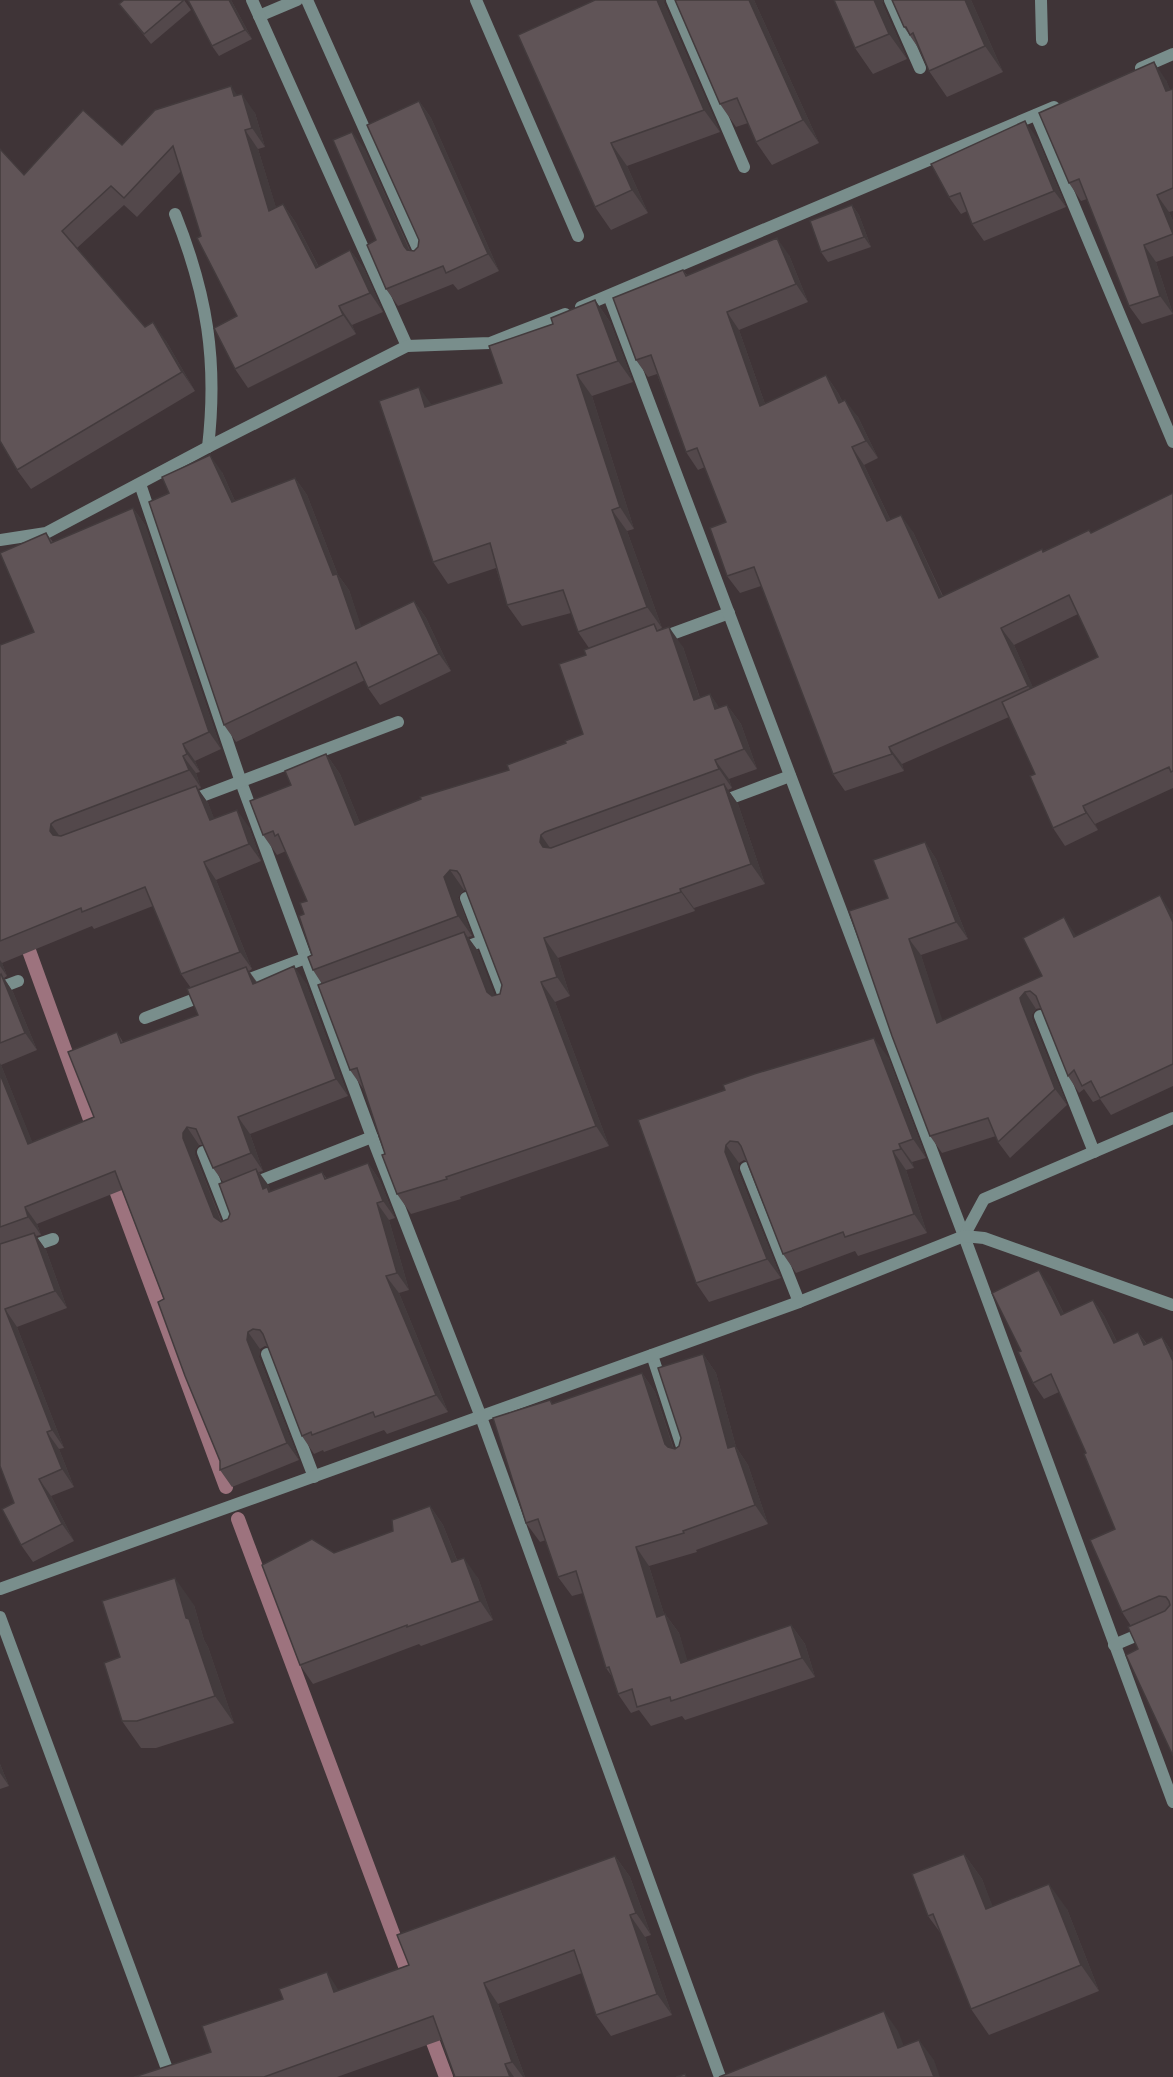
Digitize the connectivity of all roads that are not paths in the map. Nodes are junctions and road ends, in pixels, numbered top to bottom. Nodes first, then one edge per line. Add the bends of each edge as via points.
1 (252, 0) edge
2 (297, 0) edge
3 (307, 0) edge
4 (476, 0) edge
5 (672, 0) edge
6 (890, 0) edge
7 (1041, 0) edge
8 (259, 16) junction
9 (1042, 40) dead end
10 (1173, 54) edge
11 (920, 68) edge
12 (1131, 73) edge
13 (1068, 101) edge
14 (1036, 115) junction
15 (744, 167) dead end
16 (175, 214) dead end
17 (578, 236) dead end
18 (423, 260) edge
19 (609, 296) junction
20 (406, 346) junction
21 (1173, 442) edge
22 (208, 447) junction
23 (140, 484) junction
24 (0, 540) edge
25 (729, 613) junction
26 (641, 645) edge
27 (398, 722) dead end
28 (790, 776) junction
29 (241, 782) junction
30 (177, 806) edge
31 (703, 808) edge
32 (466, 898) edge
33 (482, 941) junction
34 (450, 953) edge
35 (306, 958) junction
36 (18, 981) dead end
37 (0, 988) edge
38 (508, 1008) edge
39 (1040, 1016) edge
40 (145, 1018) dead end
41 (1173, 1118) edge
42 (372, 1137) junction
43 (203, 1152) edge
44 (1094, 1152) junction
45 (746, 1168) edge
46 (221, 1196) junction
47 (234, 1231) edge
48 (964, 1236) junction
49 (54, 1239) dead end
50 (0, 1257) edge
51 (800, 1302) junction
52 (1173, 1305) edge
53 (267, 1354) edge
54 (652, 1355) junction
55 (481, 1417) junction
56 (686, 1460) edge
57 (314, 1477) junction
58 (0, 1589) edge
59 (0, 1617) edge
60 (1173, 1620) edge
61 (1114, 1645) junction
62 (1173, 1802) edge
63 (170, 2077) edge
64 (720, 2077) edge

1 - 8 street
2 - 8 street
3 - 18 street
4 - 17 street
5 - 15 street
6 - 11 street
7 - 9 street
8 - 20 street
10 - 12 street
13 - 14 street
14 - 19 street
14 - 21 street
16 - 22 street via 199,278 211,345 213,402
19 - 20 street via 490,343
19 - 25 street
20 - 22 street
22 - 23 street
23 - 24 street via 46,533
23 - 29 street
25 - 26 street
25 - 28 street
27 - 29 street
28 - 31 street
28 - 48 street
29 - 30 street
29 - 35 street
32 - 33 street
33 - 34 street
33 - 38 street
35 - 40 street
35 - 42 street via 327,998
36 - 37 street
39 - 44 street
41 - 44 street
42 - 46 street
42 - 55 street
43 - 46 street
44 - 48 street via 984,1199
45 - 51 street
46 - 47 street
48 - 51 street
48 - 52 street via 984,1238
48 - 61 street
49 - 50 street
51 - 54 street
53 - 57 street
54 - 55 street
54 - 56 street
55 - 57 street
55 - 64 street
57 - 58 street
59 - 63 street
60 - 61 street
61 - 62 street

